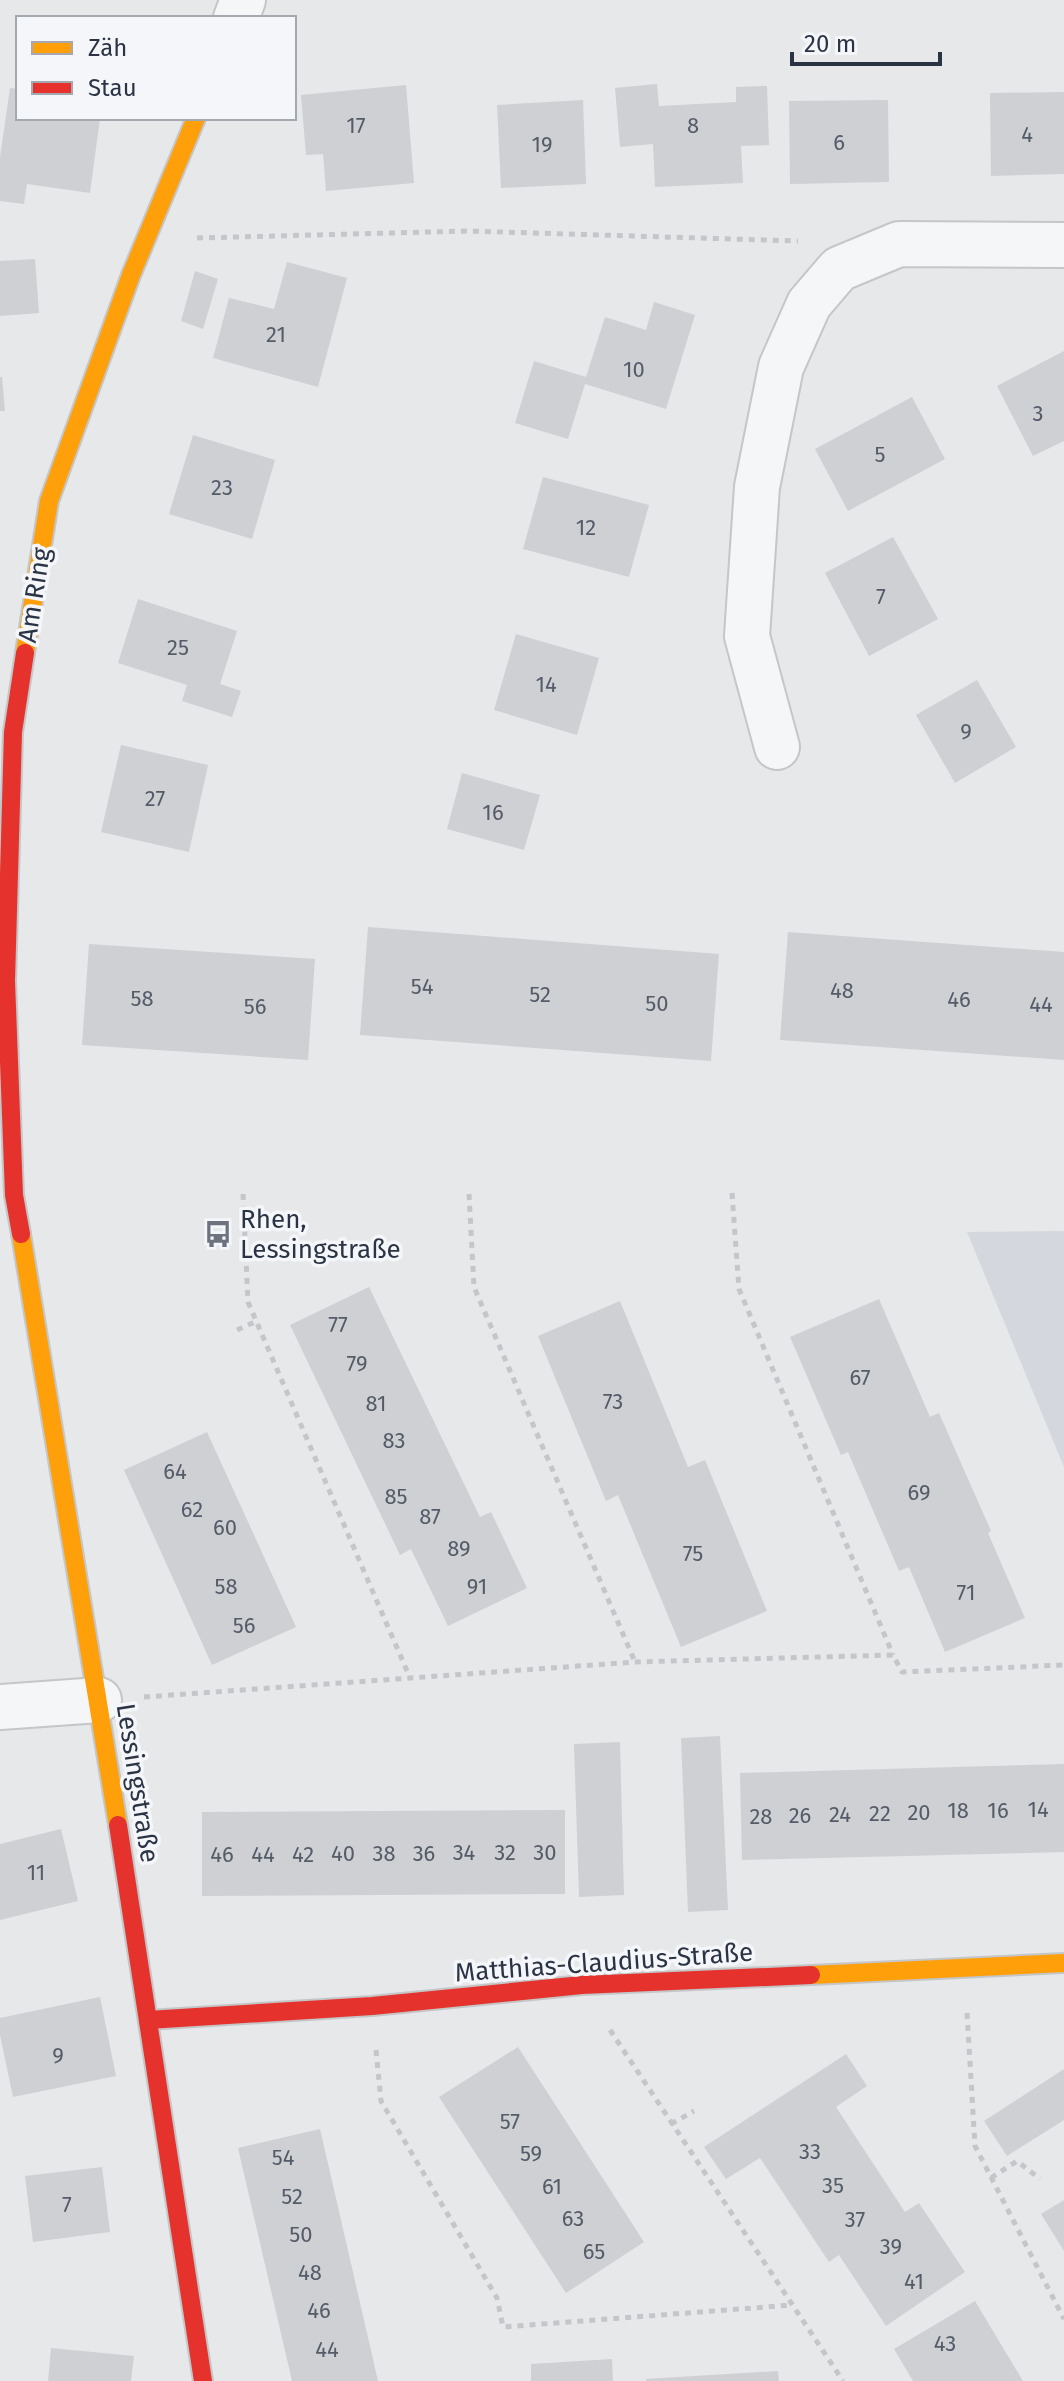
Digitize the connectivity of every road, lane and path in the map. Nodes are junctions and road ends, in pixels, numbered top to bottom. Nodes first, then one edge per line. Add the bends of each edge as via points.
1 (195, 120) edge
2 (148, 239) junction
3 (803, 241) dead end
4 (1064, 245) edge
5 (777, 747) dead end
6 (732, 1193) dead end
7 (243, 1194) dead end
8 (469, 1194) dead end
9 (14, 1195) joint
10 (257, 1321) junction
11 (237, 1330) dead end
12 (893, 1655) junction
13 (635, 1662) junction
14 (1064, 1665) edge
15 (410, 1678) junction
16 (99, 1700) junction
17 (0, 1707) edge
18 (1064, 1963) edge
19 (965, 1968) junction
20 (582, 1985) junction
21 (372, 2006) junction
22 (148, 2020) junction
23 (694, 2111) dead end
24 (671, 2124) junction
25 (991, 2178) junction
26 (1040, 2179) dead end
27 (792, 2305) junction
28 (1064, 2319) edge
29 (203, 2381) edge
30 (843, 2381) edge

1 - 2 street, Am Ring
2 - 3 path via 468,231
2 - 9 street, Am Ring via 49,501 13,732 6,981
4 - 5 street via 899,244 839,269 809,304 781,367 757,487 747,636
6 - 12 path via 739,1289
7 - 10 path via 248,1302
8 - 13 path via 474,1287
9 - 16 street, Lessingstraße
10 - 11 path
10 - 15 path
12 - 13 path
12 - 14 path via 902,1672
13 - 15 path
15 - 16 path
16 - 17 street
16 - 22 street, Lessingstraße
18 - 19 street, Matthias-Claudius-Straße
19 - 20 street, Matthias-Claudius-Straße
19 - 25 path via 975,2146
20 - 21 street, Matthias-Claudius-Straße
20 - 24 path
21 - 22 street, Matthias-Claudius-Straße
21 - 27 path via 381,2101 497,2298 503,2327
22 - 29 street, Lessingstraße
23 - 24 path
24 - 27 path
25 - 26 path via 1017,2161
25 - 28 path
27 - 30 path

